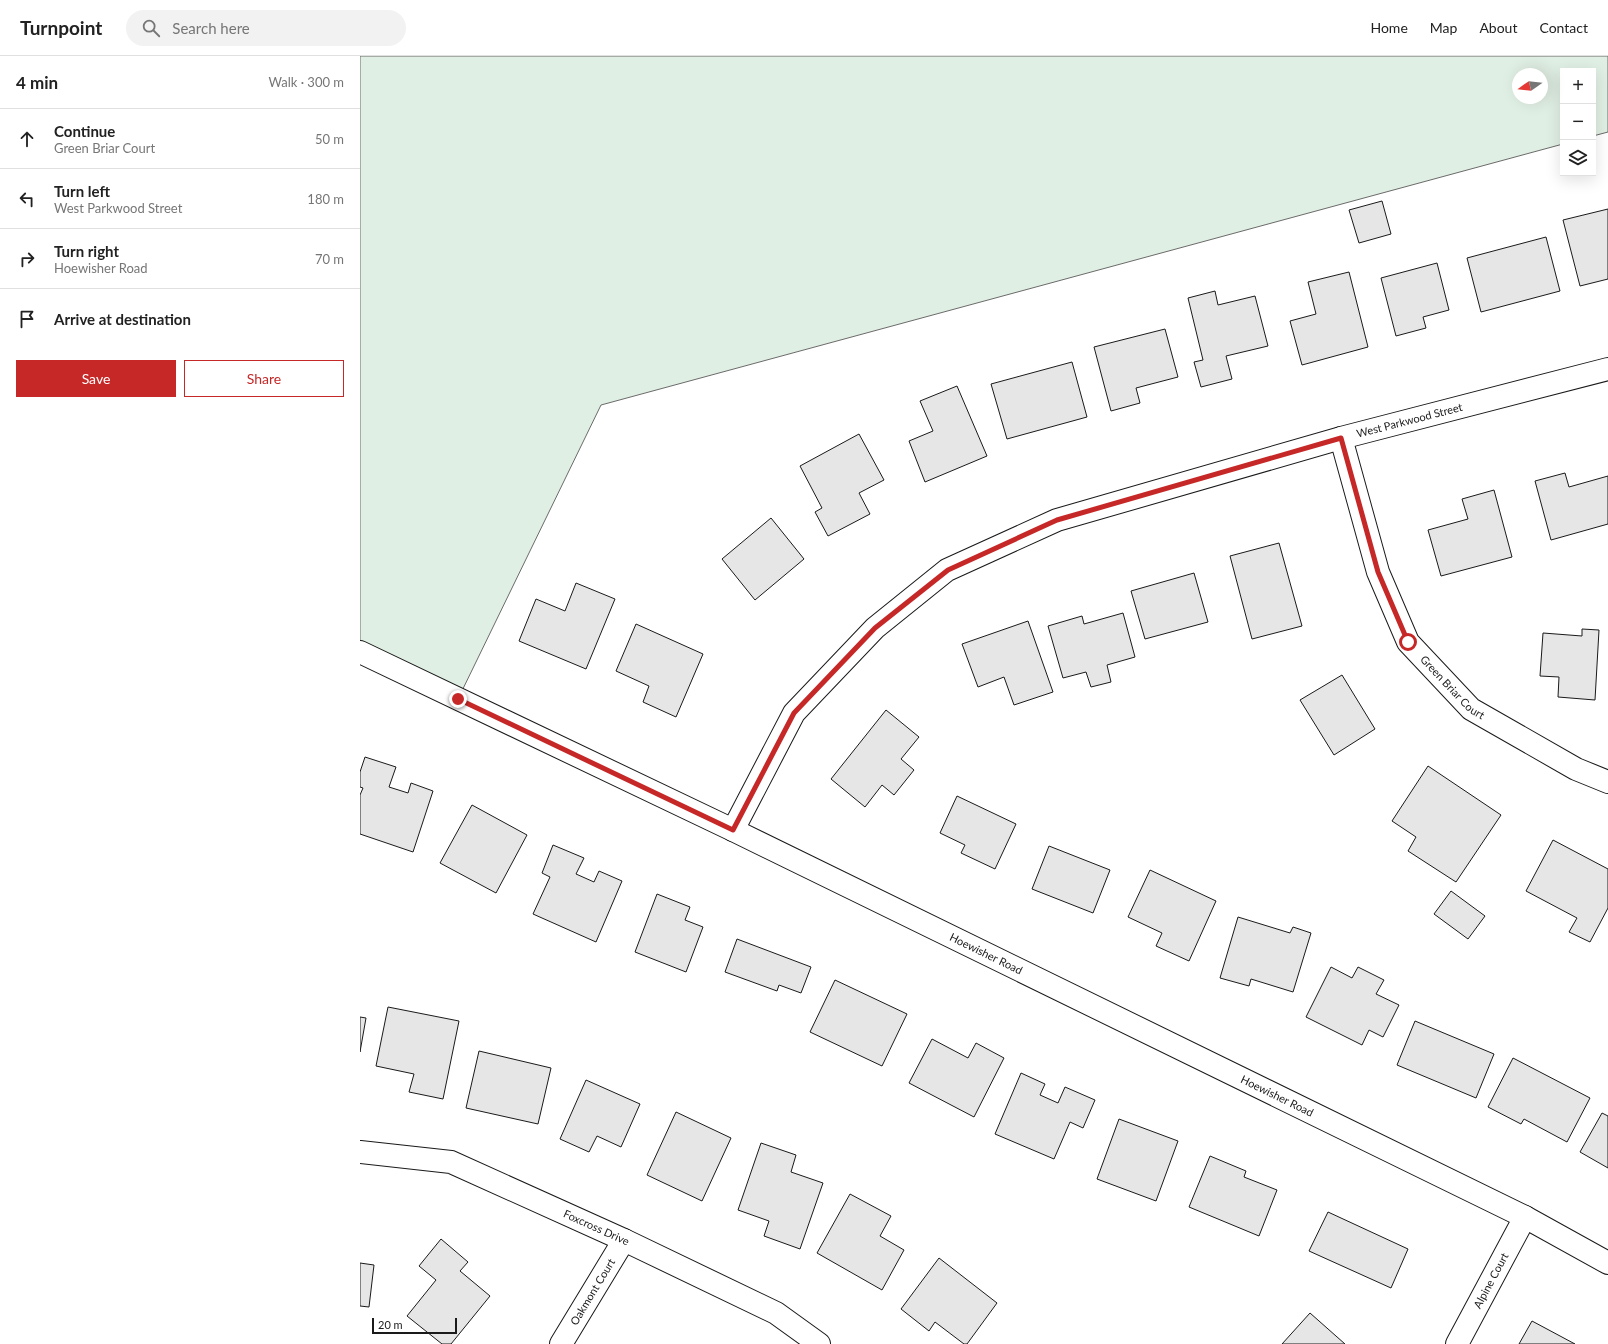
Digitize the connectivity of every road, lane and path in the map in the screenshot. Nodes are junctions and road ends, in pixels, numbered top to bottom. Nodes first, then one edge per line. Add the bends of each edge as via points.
1 (1608, 369) edge
2 (1341, 438) junction
3 (360, 652) edge
4 (1608, 782) edge
5 (733, 830) junction
6 (360, 1152) edge
7 (1525, 1217) junction
8 (624, 1240) junction
9 (1608, 1263) edge
10 (561, 1344) edge
11 (819, 1344) edge
12 (1458, 1344) edge

1 - 2 street, West Parkwood Street
2 - 4 street, Green Briar Court via 1378,572 1408,642 1471,709 1576,769
2 - 5 street, West Parkwood Street via 1057,520 948,570 875,628 794,713
3 - 5 street, Hoewisher Road
5 - 7 street, Hoewisher Road
6 - 8 street, Foxcross Drive via 451,1162
7 - 9 street, Hoewisher Road
7 - 12 street, Alpine Court
8 - 10 street, Oakmont Court
8 - 11 street, Foxcross Drive via 776,1313

